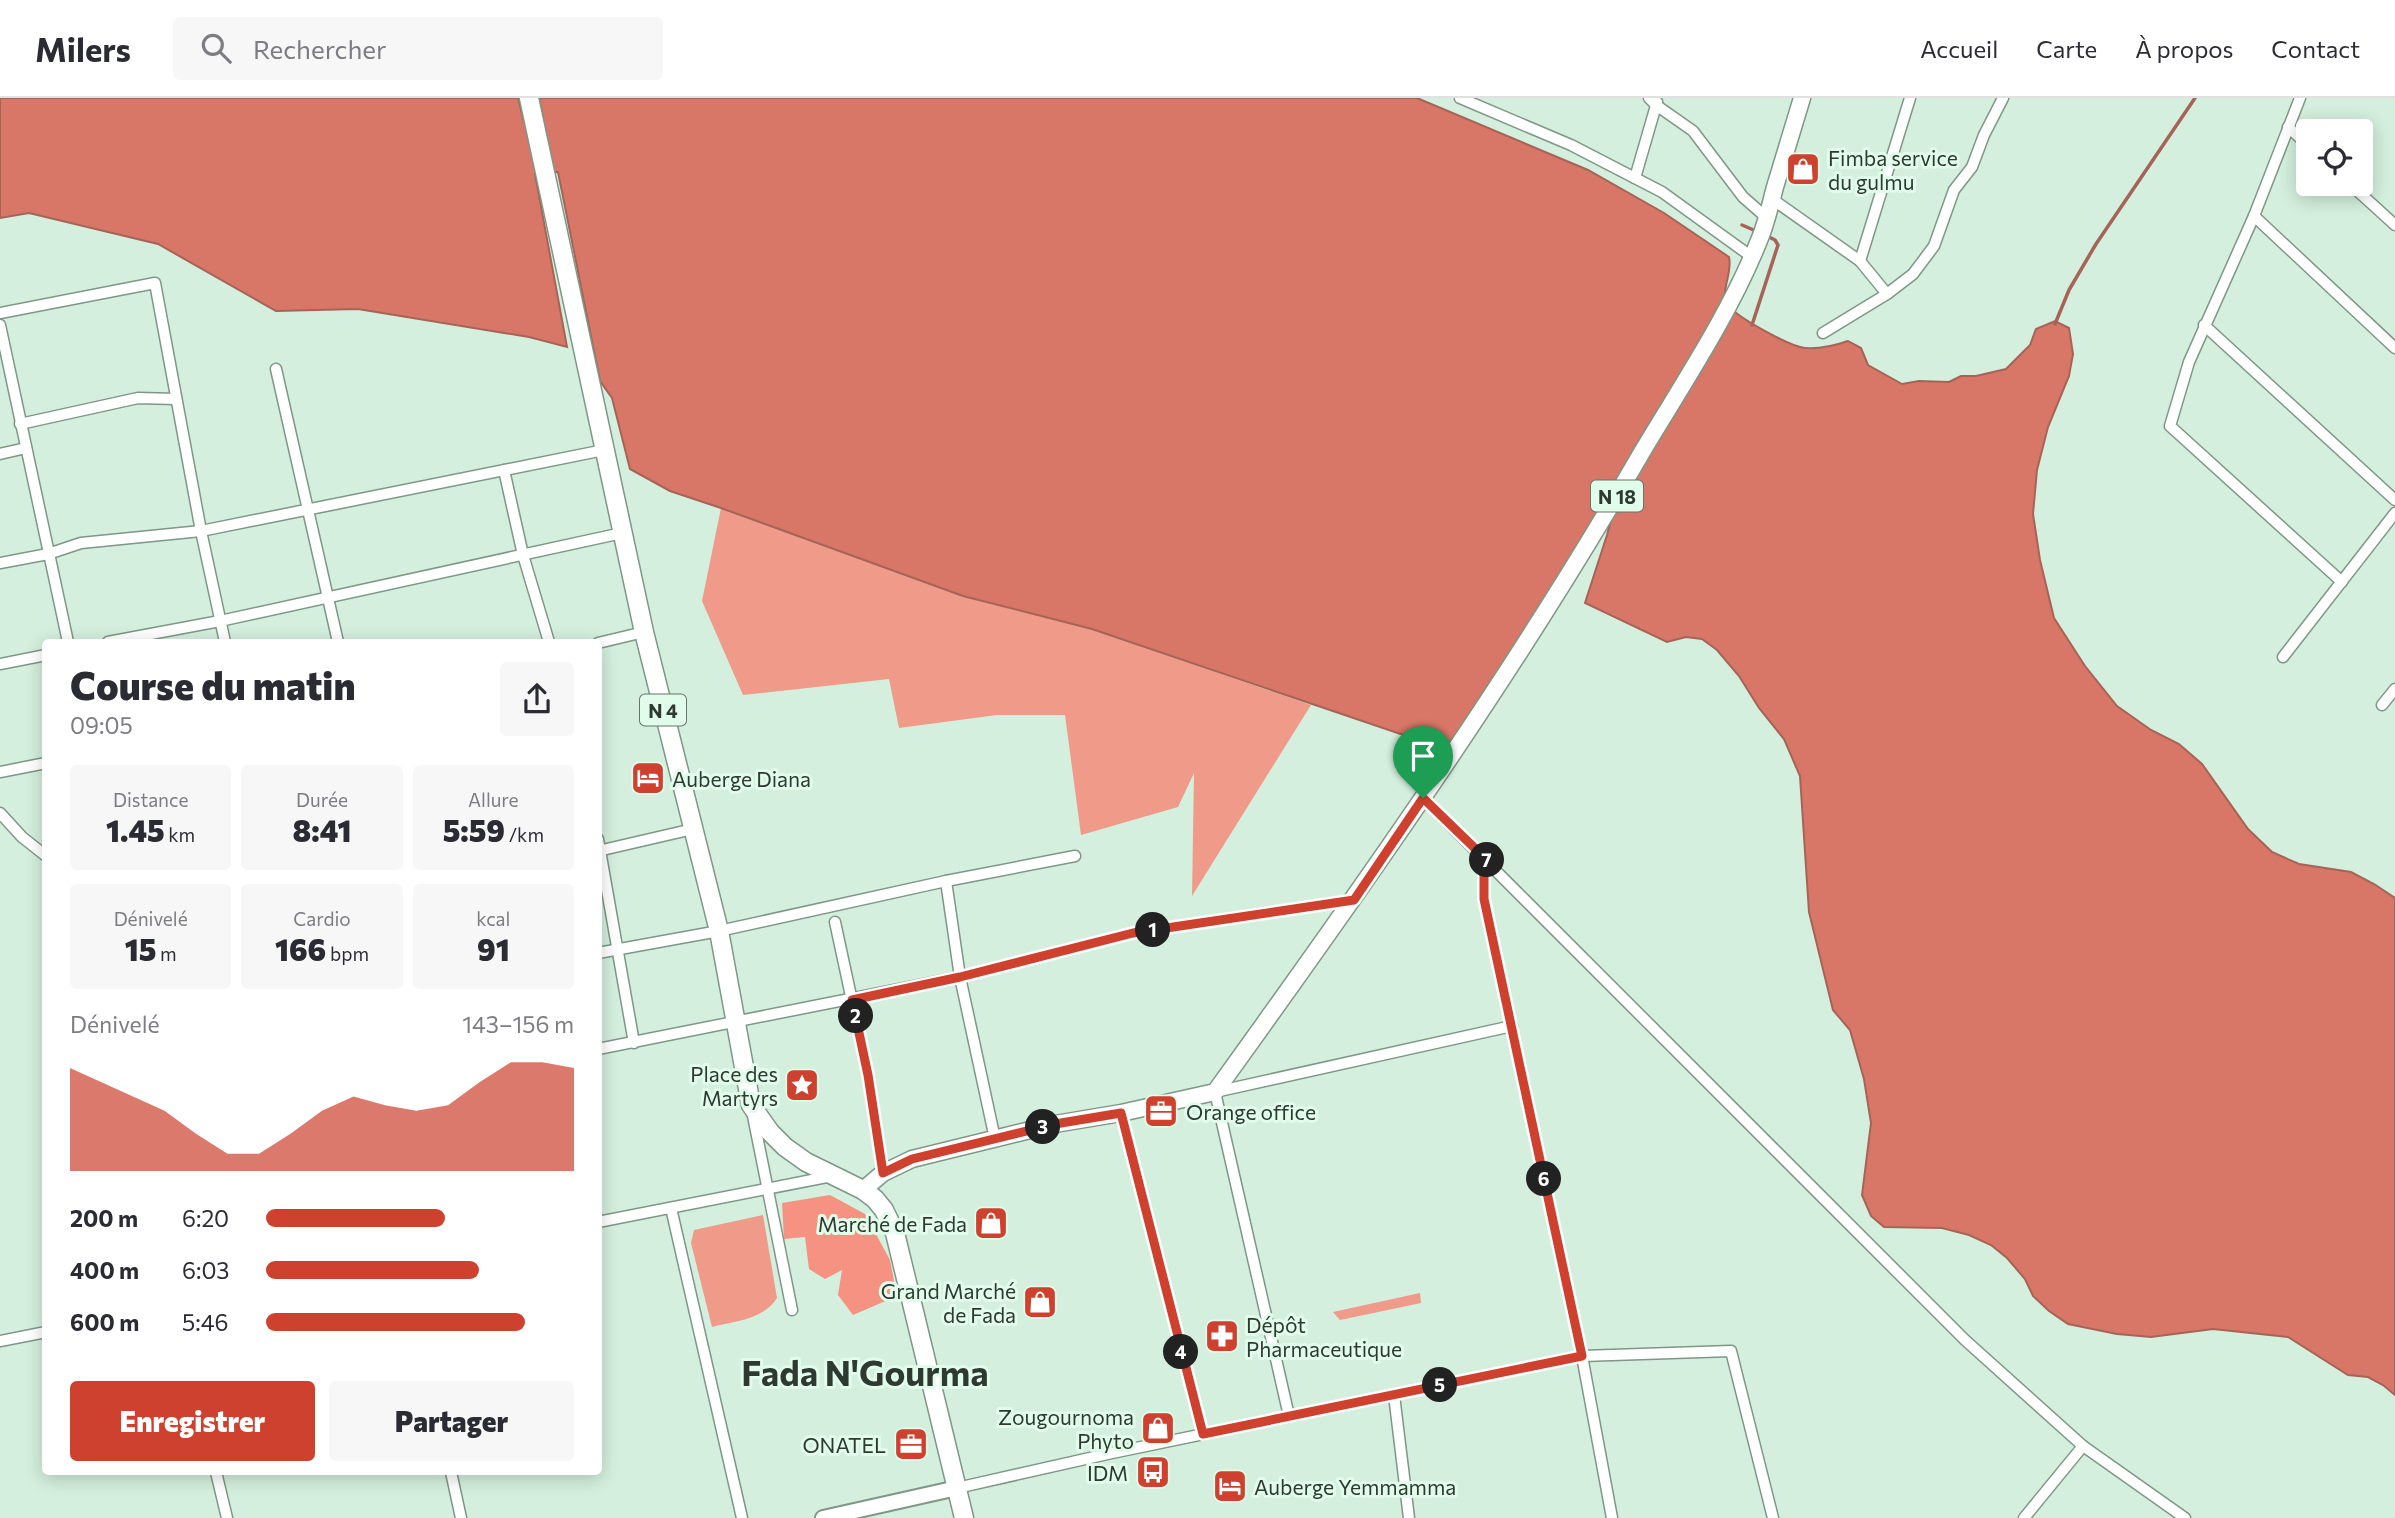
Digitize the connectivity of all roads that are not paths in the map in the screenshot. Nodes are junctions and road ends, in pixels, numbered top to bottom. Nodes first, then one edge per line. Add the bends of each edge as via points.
1 (529, 98) edge
2 (1460, 98) edge
3 (1802, 98) edge
4 (1910, 98) edge
5 (2003, 98) edge
6 (2300, 98) edge
7 (1654, 101) edge
8 (2288, 127) junction
9 (2296, 134) edge
10 (1635, 178) junction
11 (2363, 196) edge
12 (1772, 199) junction
13 (2254, 216) junction
14 (2395, 225) edge
15 (1763, 229) junction
16 (1752, 257) junction
17 (1860, 261) junction
18 (1887, 294) junction
19 (0, 313) edge
20 (0, 325) edge
21 (2204, 325) junction
22 (1823, 334) dead end
23 (2395, 348) edge
24 (276, 369) dead end
25 (176, 399) junction
26 (20, 425) junction
27 (26, 448) junction
28 (604, 450) junction
29 (0, 454) edge
30 (503, 470) junction
31 (2395, 500) edge
32 (307, 509) junction
33 (2395, 513) edge
34 (201, 531) junction
35 (622, 533) junction
36 (48, 554) junction
37 (523, 555) junction
38 (0, 563) edge
39 (2342, 582) junction
40 (328, 597) junction
41 (220, 621) junction
42 (644, 632) junction
43 (67, 639) edge
44 (124, 639) edge
45 (224, 639) edge
46 (337, 639) edge
47 (548, 639) edge
48 (602, 642) edge
49 (42, 655) edge
50 (2283, 657) dead end
51 (0, 664) edge
52 (2395, 689) edge
53 (2382, 705) dead end
54 (42, 764) edge
55 (0, 772) edge
56 (1423, 798) junction
57 (0, 813) edge
58 (693, 829) junction
59 (602, 851) edge
60 (42, 852) edge
61 (1075, 856) dead end
62 (1488, 861) junction
63 (602, 862) edge
64 (946, 881) junction
65 (1354, 900) junction
66 (835, 922) dead end
67 (719, 931) junction
68 (618, 948) junction
69 (602, 952) edge
70 (960, 977) junction
71 (852, 1000) junction
72 (736, 1021) junction
73 (1512, 1026) junction
74 (634, 1044) junction
75 (602, 1048) edge
76 (1215, 1092) junction
77 (751, 1105) junction
78 (1121, 1113) junction
79 (995, 1139) junction
80 (883, 1173) junction
81 (832, 1176) junction
82 (768, 1187) junction
83 (863, 1190) junction
84 (671, 1208) junction
85 (602, 1221) edge
86 (792, 1310) dead end
87 (42, 1333) edge
88 (0, 1341) edge
89 (1582, 1356) junction
90 (1394, 1395) junction
91 (1289, 1416) junction
92 (1203, 1434) junction
93 (2083, 1446) junction
94 (217, 1475) edge
95 (453, 1475) edge
96 (957, 1488) junction
97 (227, 1518) edge
98 (461, 1518) edge
99 (742, 1518) edge
100 (823, 1518) edge
101 (964, 1518) edge
102 (1409, 1518) edge
103 (1612, 1518) edge
104 (1773, 1518) edge
105 (2024, 1518) edge
106 (2185, 1518) edge

1 - 28 highway, N 4
2 - 10 street via 1572,145
3 - 12 main road, N 18
4 - 17 street
5 - 18 street via 1972,167 1954,190 1934,246 1913,274
6 - 8 street
7 - 10 street
7 - 15 street via 1693,131
8 - 9 street
8 - 13 street
10 - 16 street via 1662,192
11 - 14 street
12 - 15 main road, N 18
12 - 17 street
13 - 21 street
13 - 23 street
15 - 16 main road, N 18
16 - 56 main road, N 18 via 1616,497
17 - 18 street
18 - 22 street
19 - 25 street via 155,283
20 - 26 street
21 - 31 street
21 - 39 street via 2170,426
24 - 32 street
25 - 26 street via 138,398
25 - 34 street
26 - 27 street
27 - 29 street
27 - 36 street
28 - 30 street
28 - 35 highway, N 4
30 - 32 street
30 - 37 street
32 - 34 street
32 - 40 street
33 - 39 street
34 - 36 street via 81,542
34 - 41 street
35 - 37 street
35 - 42 highway, N 4
36 - 38 street
36 - 43 street
37 - 40 street
37 - 47 street
39 - 50 street
40 - 41 street
40 - 46 street
41 - 44 street
41 - 45 street
42 - 48 street
42 - 58 highway, N 4
49 - 51 street
52 - 53 street
54 - 55 street
56 - 62 street
56 - 65 main road, N 18
57 - 60 street
58 - 59 street
58 - 67 highway, N 4
61 - 64 street
62 - 73 street via 1484,899
62 - 93 street via 1965,1340
63 - 68 street
64 - 67 street
64 - 70 street
65 - 70 street via 1133,933
65 - 76 main road, N 18
66 - 71 street
67 - 68 street
67 - 72 highway, N 4
68 - 69 street
68 - 74 street
70 - 71 street
70 - 79 street
71 - 72 street
71 - 80 street
72 - 74 street
72 - 77 highway, N 4
73 - 76 street
73 - 89 street
74 - 75 street
76 - 78 main road
76 - 91 street
77 - 81 highway, N 4 via 785,1147
77 - 82 street
78 - 79 main road
78 - 92 street
79 - 80 main road via 912,1159
80 - 83 main road
81 - 82 street
81 - 83 highway, N 4
82 - 84 street
82 - 86 street
83 - 96 highway, N 4 via 884,1210 895,1233
84 - 85 street
84 - 99 street
87 - 88 street
89 - 90 street
89 - 103 street
89 - 104 street via 1731,1351
90 - 91 street
90 - 102 street
91 - 92 street
92 - 96 street
93 - 105 street
93 - 106 street
94 - 97 street
95 - 98 street
96 - 100 main road
96 - 101 highway, N 4

